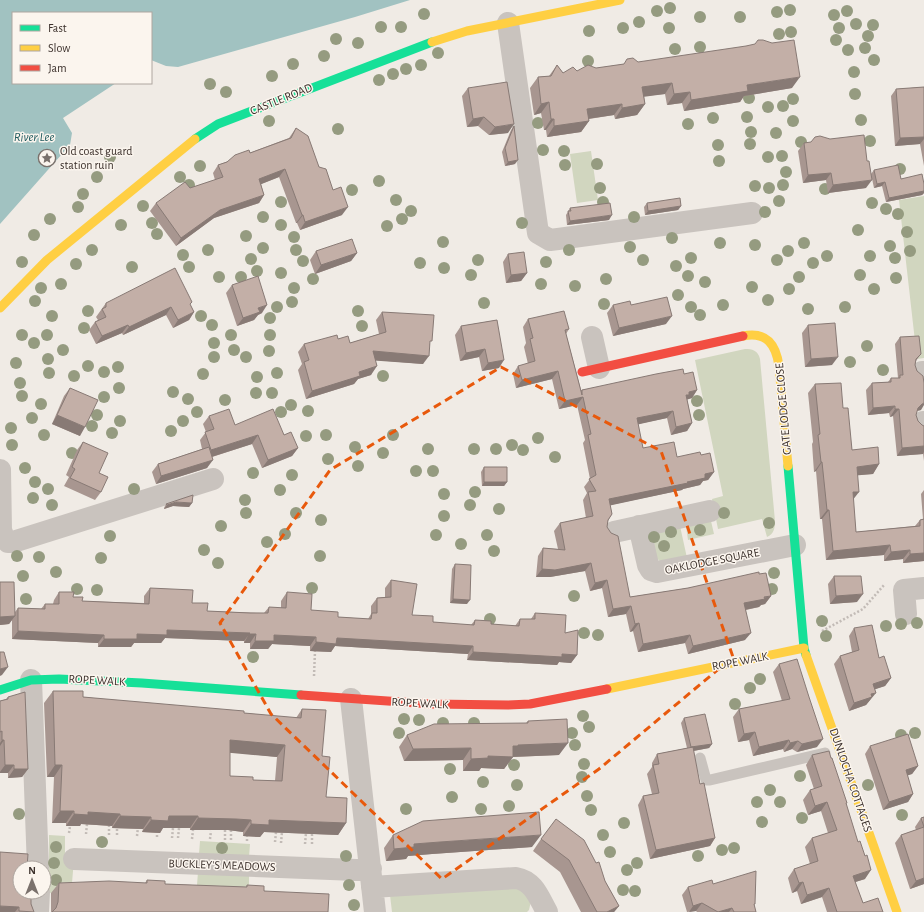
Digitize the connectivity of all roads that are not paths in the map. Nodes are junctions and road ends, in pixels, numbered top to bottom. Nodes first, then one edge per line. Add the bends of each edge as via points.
1 (620, 0) edge
2 (508, 23) junction
3 (752, 213) dead end
4 (0, 308) edge
5 (592, 337) dead end
6 (590, 370) joint
7 (0, 470) edge
8 (213, 479) dead end
9 (710, 511) dead end
10 (639, 526) junction
11 (614, 532) dead end
12 (795, 545) junction
13 (924, 588) edge
14 (906, 614) dead end
15 (804, 644) junction
16 (31, 680) junction
17 (0, 690) edge
18 (351, 699) junction
19 (840, 749) junction
20 (700, 758) dead end
21 (74, 859) dead end
22 (38, 860) edge
23 (371, 878) junction
24 (39, 900) edge
25 (38, 912) edge
26 (375, 912) edge
27 (548, 912) edge
28 (897, 912) edge

1 - 2 street, CASTLE ROAD
2 - 3 street via 538,233 550,240
2 - 4 street, CASTLE ROAD via 425,44 218,124 178,152 47,260
5 - 6 street
6 - 12 street, GATE LODGE CLOSE via 752,334 772,343 778,356
7 - 8 street via 1,530 8,542
9 - 10 street
10 - 11 street
10 - 12 street, OAKLODGE SQUARE via 648,565 651,570 657,572
12 - 15 street, GATE LODGE CLOSE
13 - 14 street via 904,590
15 - 18 street, ROPE WALK via 530,704 474,705
15 - 19 street, DUNLOCHA COTTAGES
16 - 17 street, ROPE WALK
16 - 18 street, ROPE WALK via 135,682
16 - 22 street
18 - 23 street
19 - 20 lane via 710,780 706,780
19 - 28 street, DUNLOCHA COTTAGES
21 - 23 street, BUCKLEY'S MEADOWS via 356,870
23 - 26 street
23 - 27 street, BUCKLEY'S MEADOWS via 523,879 530,883
24 - 25 street

